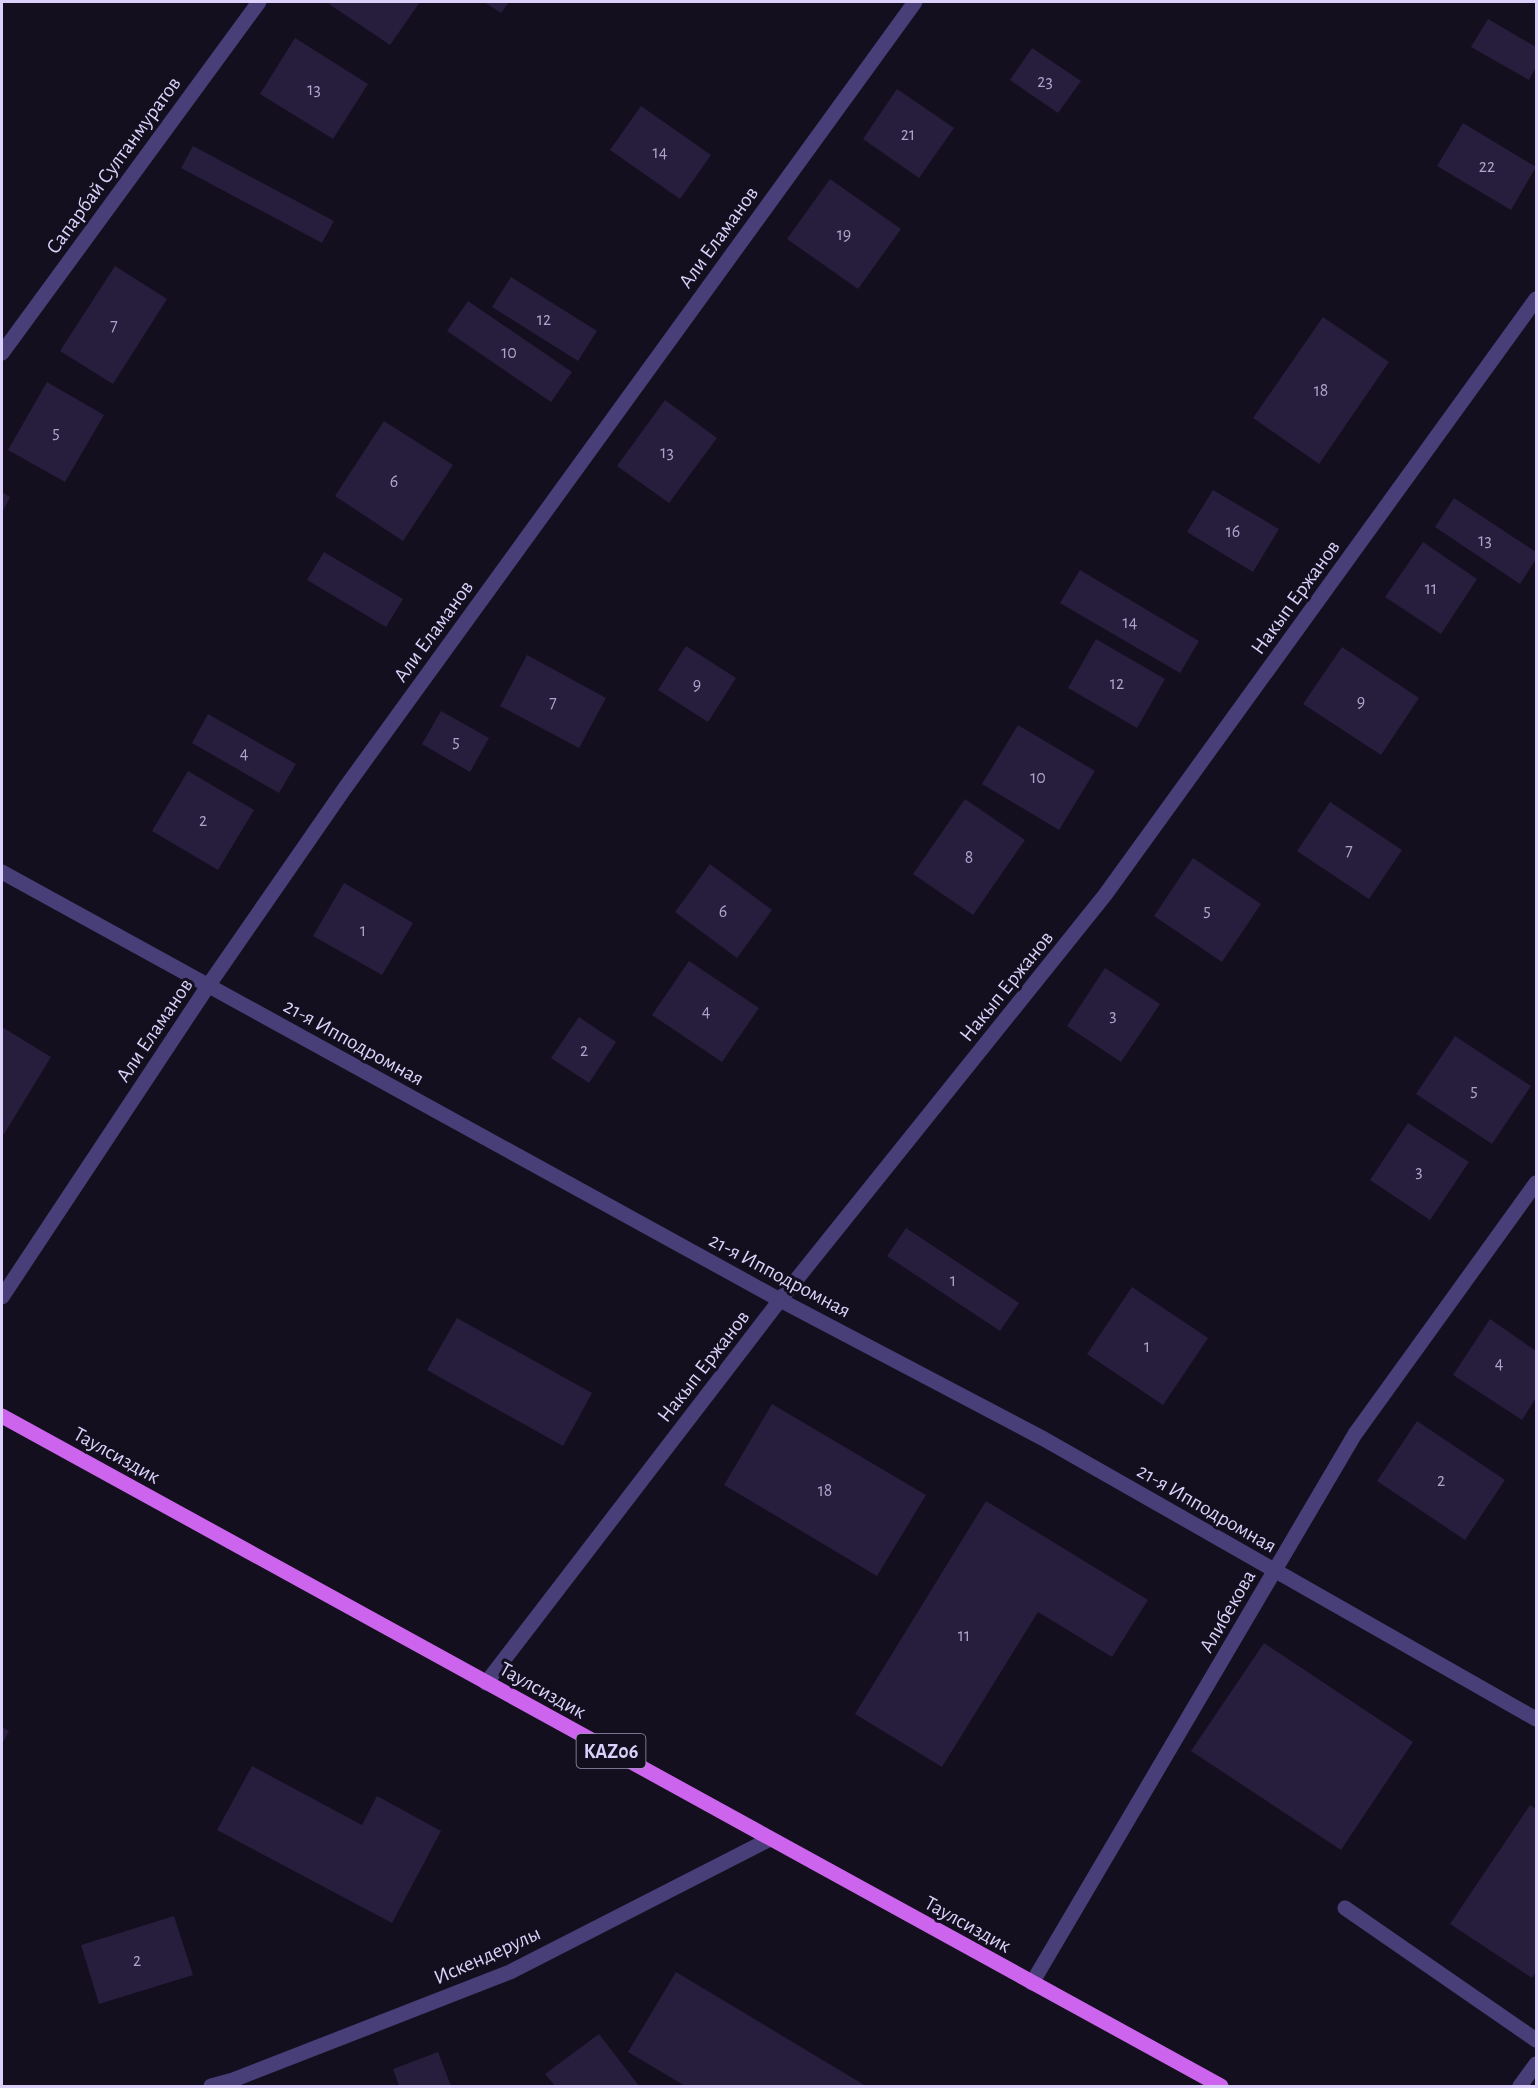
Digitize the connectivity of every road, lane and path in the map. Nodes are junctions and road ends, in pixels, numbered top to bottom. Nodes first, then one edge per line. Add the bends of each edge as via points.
1 (259, 2) edge
2 (915, 2) edge
3 (1536, 299) edge
4 (2, 353) edge
5 (2, 872) edge
6 (208, 986) junction
7 (1536, 1183) edge
8 (2, 1297) edge
9 (780, 1300) junction
10 (2, 1416) edge
11 (1275, 1571) junction
12 (486, 1683) junction
13 (1536, 1719) edge
14 (770, 1839) junction
15 (1345, 1908) dead end
16 (1032, 1983) junction
17 (1536, 2040) edge
18 (1536, 2064) edge
19 (211, 2086) edge
20 (1221, 2086) edge
21 (1520, 2086) edge

1 - 4 street, Сапарбай Султанмуратов
2 - 6 street, Али Еламанов via 345,788
3 - 9 street, Накып Ержанов via 1106,895
5 - 6 street, 21-я Ипподромная
6 - 8 street, Али Еламанов
6 - 9 street, 21-я Ипподромная
7 - 11 street, Алибекова via 1355,1434
9 - 11 street, 21-я Ипподромная via 1044,1439
9 - 12 street, Накып Ержанов
10 - 12 main road, Таулсиздик / KAZ06
11 - 13 street, 21-я Ипподромная
11 - 16 street, Алибекова
12 - 14 main road, Таулсиздик / KAZ06
14 - 16 main road, Таулсиздик / KAZ06
14 - 19 street, Искендерулы via 510,1972
15 - 17 street
16 - 20 main road, Таулсиздик / KAZ06
18 - 21 street

